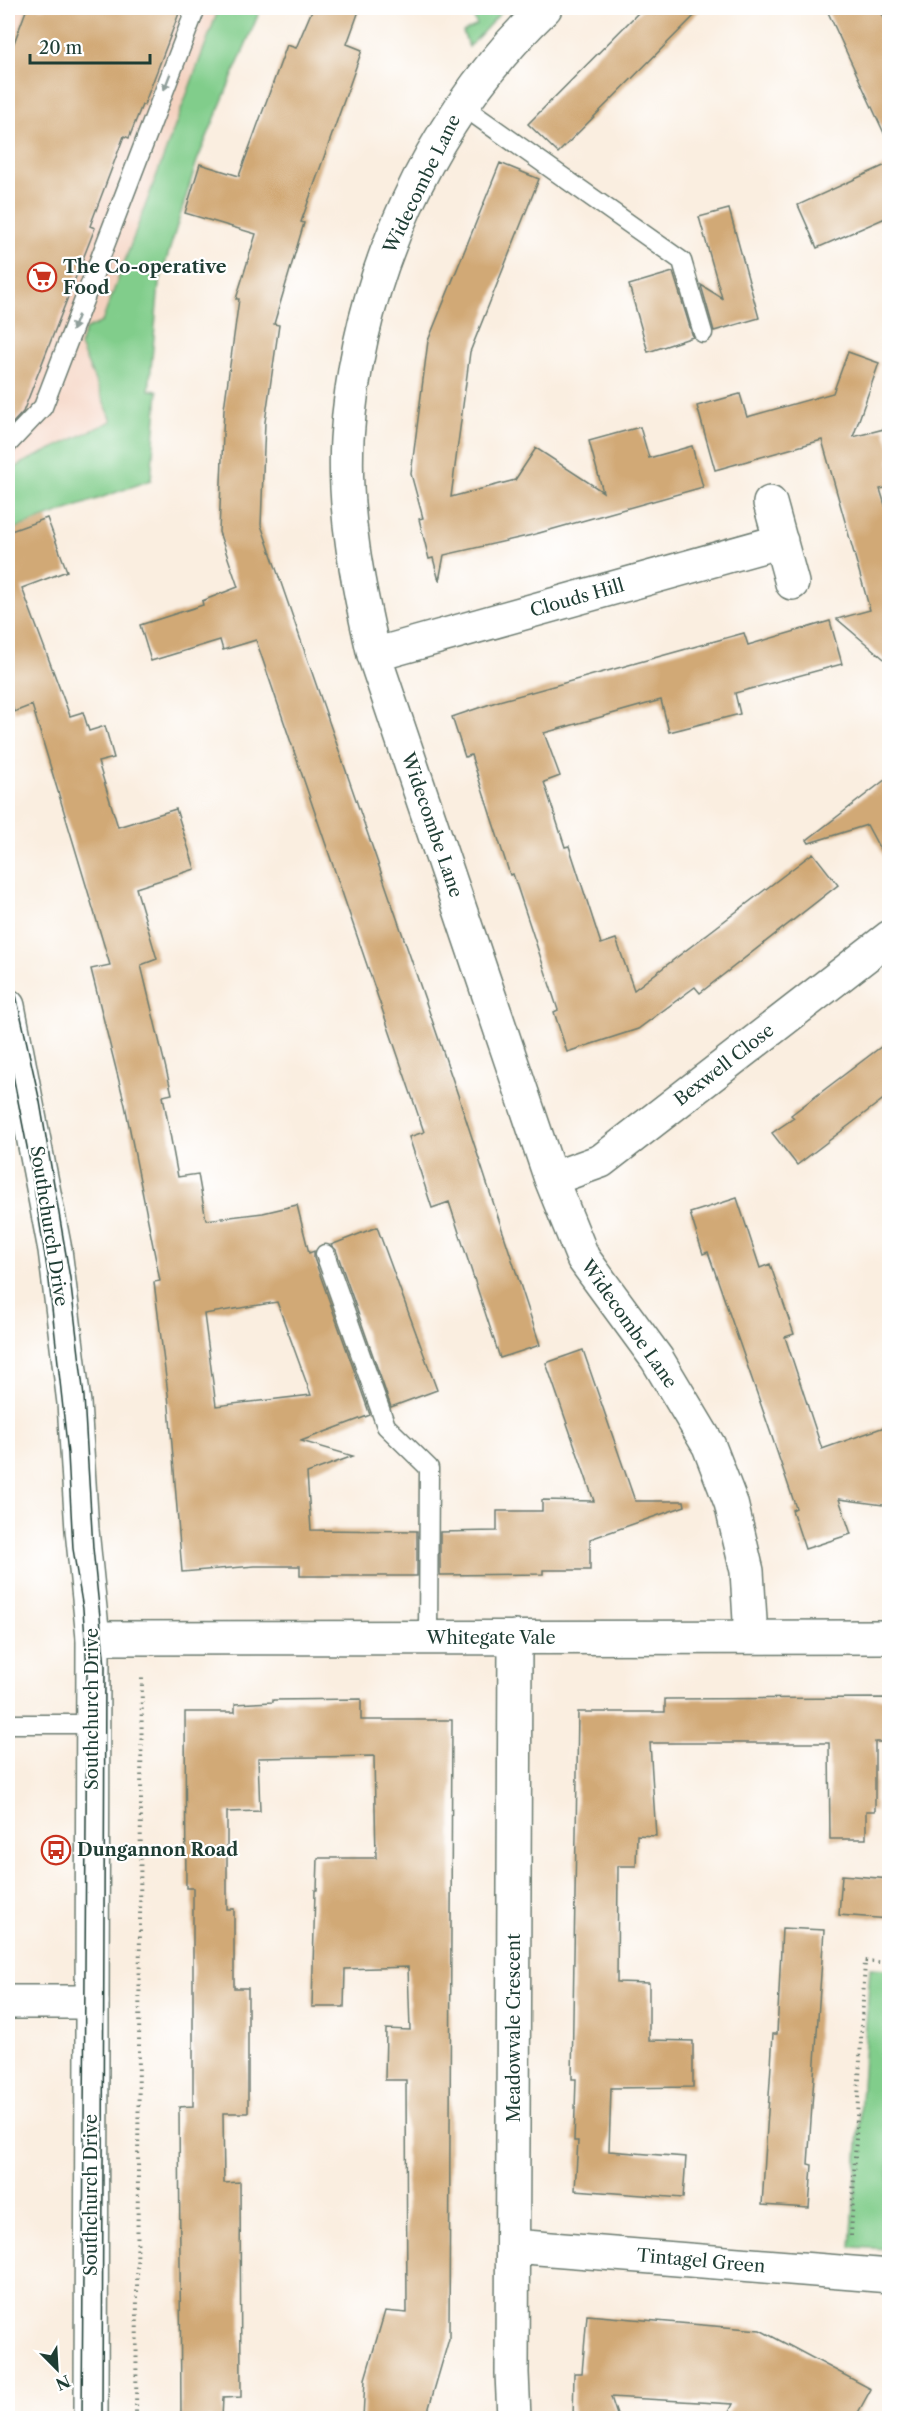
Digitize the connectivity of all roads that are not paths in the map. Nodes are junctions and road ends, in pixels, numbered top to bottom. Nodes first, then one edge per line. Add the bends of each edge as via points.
1 (196, 8) edge
2 (545, 8) edge
3 (461, 105) junction
4 (703, 333) dead end
5 (8, 444) edge
6 (770, 503) dead end
7 (780, 541) junction
8 (792, 582) dead end
9 (374, 655) junction
10 (890, 937) edge
11 (8, 1006) edge
12 (551, 1179) junction
13 (325, 1254) dead end
14 (751, 1637) junction
15 (890, 1637) edge
16 (93, 1638) junction
17 (428, 1638) junction
18 (515, 1638) junction
19 (8, 1724) edge
20 (92, 1724) junction
21 (8, 2002) edge
22 (92, 2002) junction
23 (513, 2246) junction
24 (890, 2276) edge
25 (91, 2418) edge
26 (514, 2418) edge

1 -> 5 lane via 43,407
2 - 3 street, Widecombe Lane via 516,36
3 - 4 lane via 682,261
3 - 9 street, Widecombe Lane via 412,196 384,260 364,323 353,386 347,441 349,508 357,581
6 - 7 street
7 - 8 street
7 - 9 street, Clouds Hill
9 - 12 street, Widecombe Lane
10 - 12 street, Bexwell Close via 601,1161
11 - 16 street, Southchurch Drive via 55,1250 74,1403
12 - 14 street, Widecombe Lane via 583,1258 657,1359 709,1446 732,1503 747,1571
13 - 17 lane via 386,1426 429,1468
14 - 15 street, Whitegate Vale
14 - 18 street, Whitegate Vale
16 - 17 street, Whitegate Vale
16 - 20 street, Southchurch Drive
17 - 18 street, Whitegate Vale
18 - 23 street, Meadowvale Crescent
19 - 20 lane
20 - 22 street, Southchurch Drive
21 - 22 street
22 - 25 street, Southchurch Drive
23 - 24 street, Tintagel Green
23 - 26 street, Meadowvale Crescent

